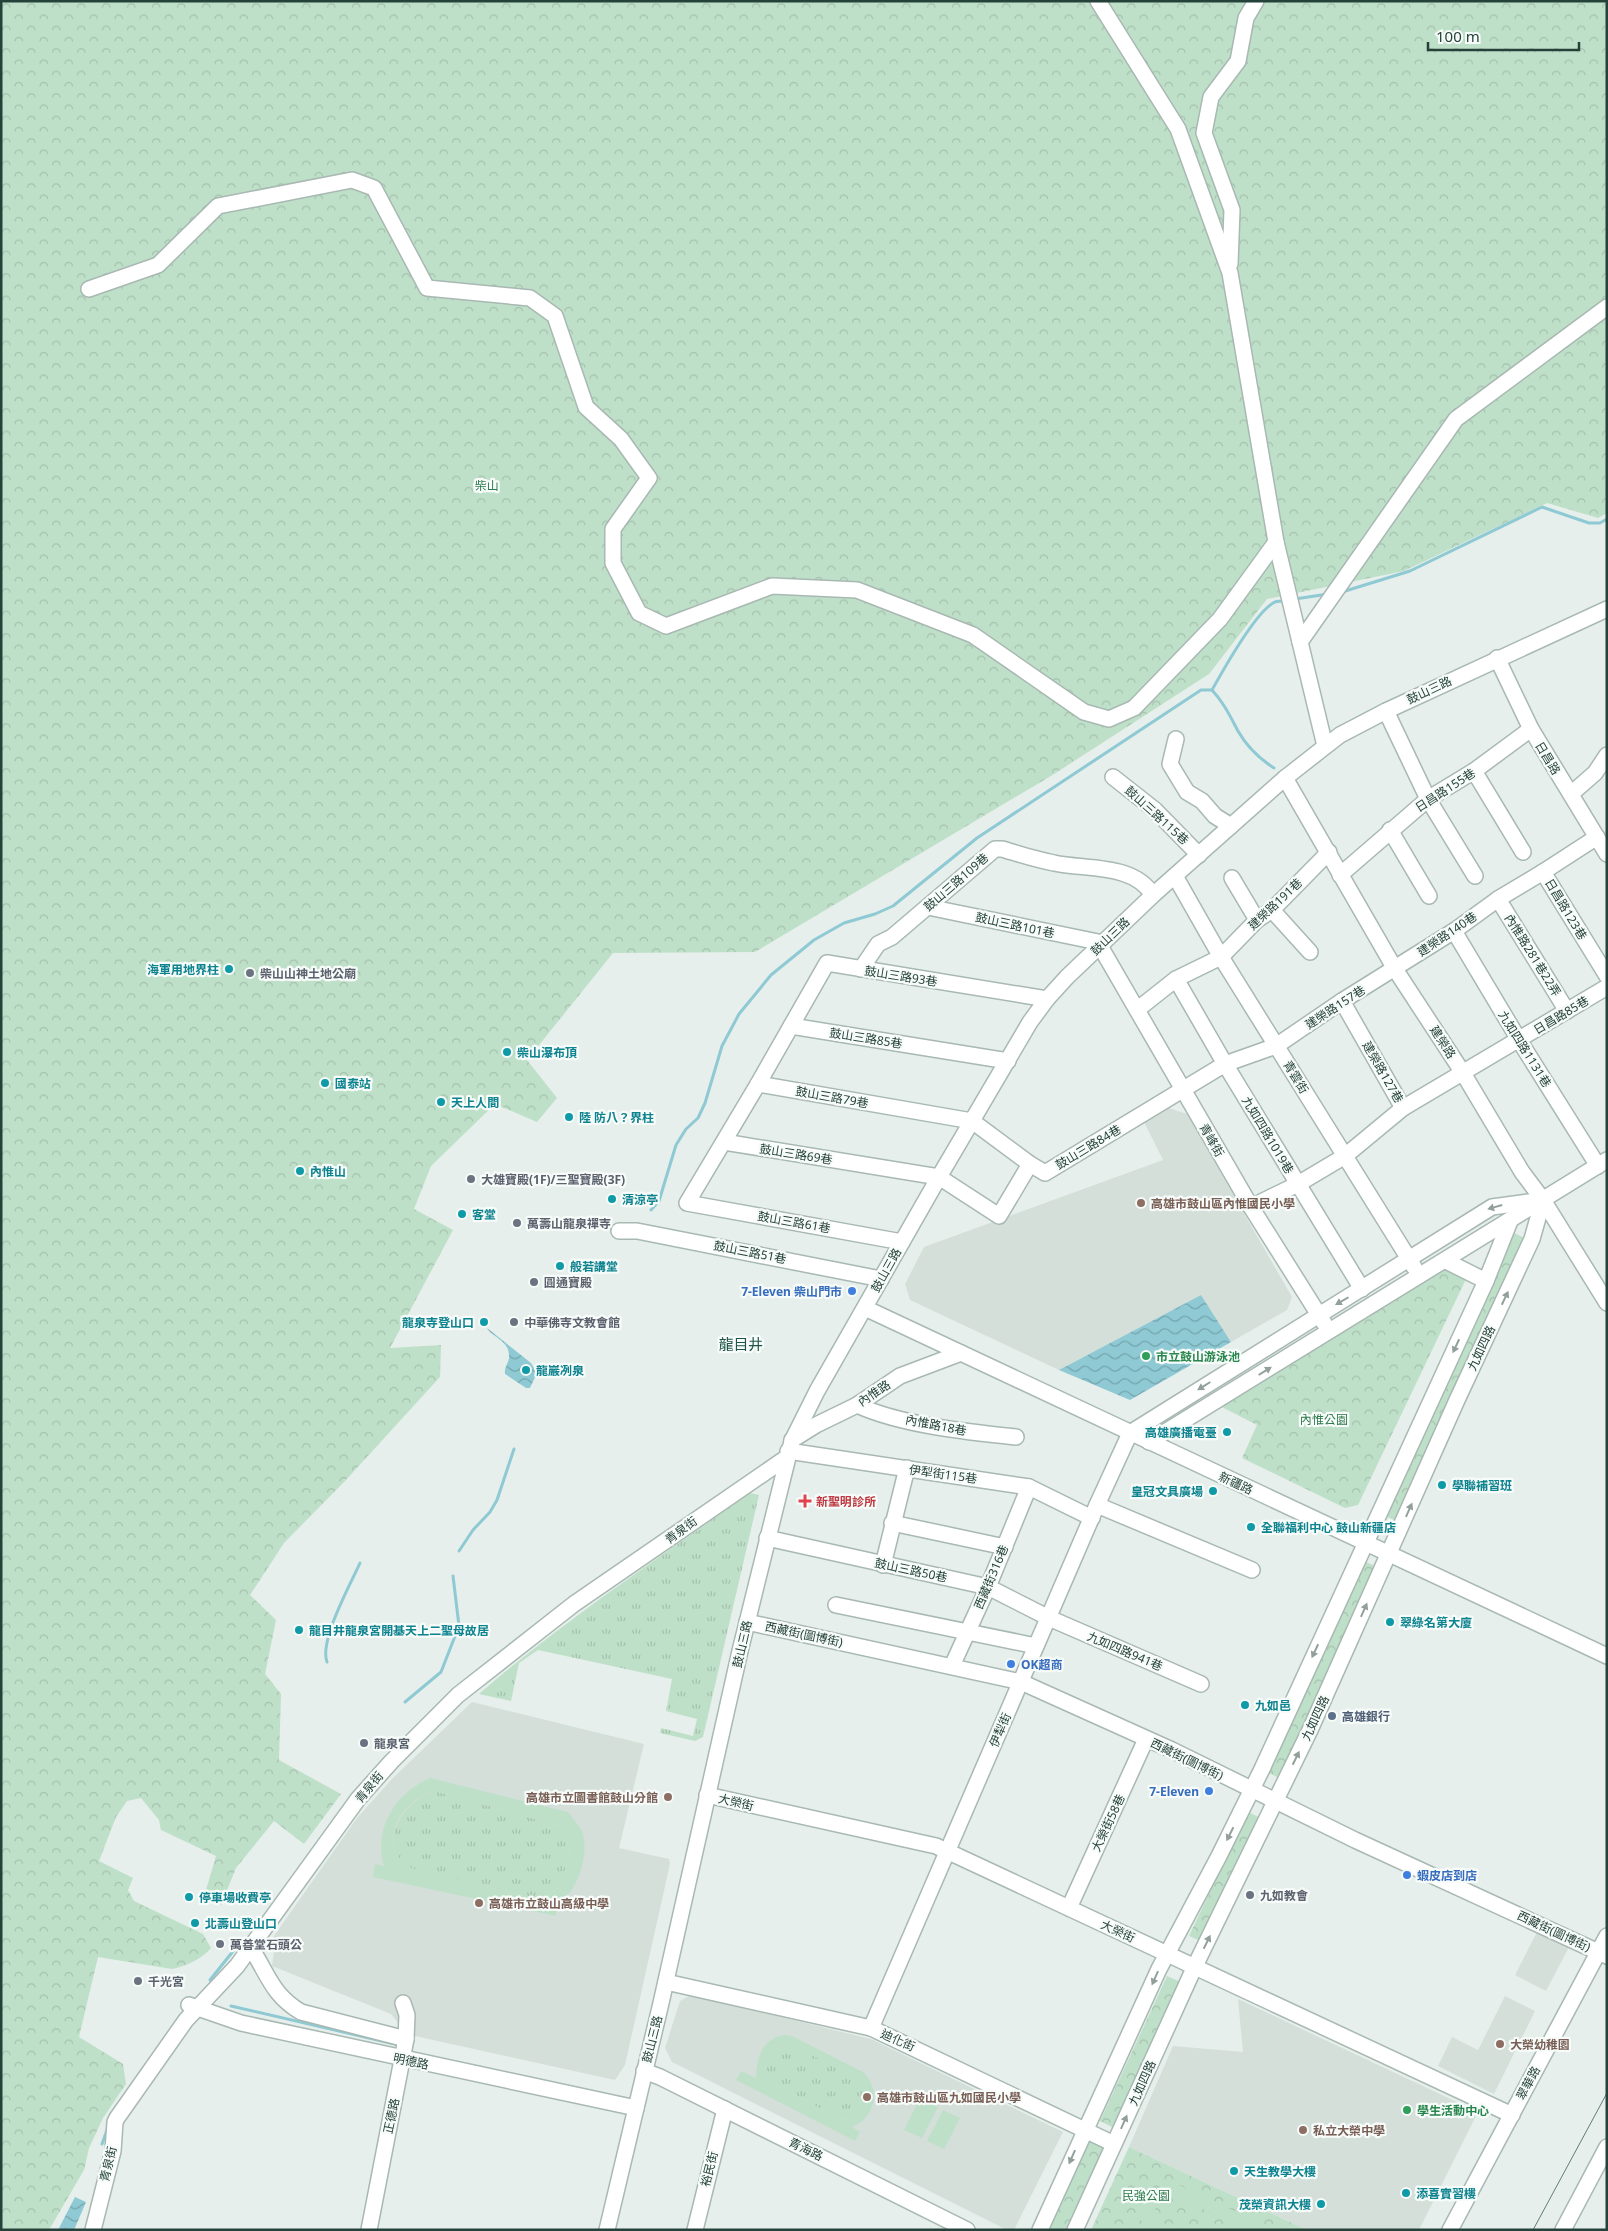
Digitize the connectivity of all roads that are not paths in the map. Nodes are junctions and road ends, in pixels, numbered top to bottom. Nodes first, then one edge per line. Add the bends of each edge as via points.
1 (1098, 1) edge
2 (1256, 1) edge
3 (1230, 273) junction
4 (89, 289) dead end
5 (1607, 307) edge
6 (1276, 542) junction
7 (1605, 614) edge
8 (1300, 642) junction
9 (1497, 658) junction
10 (1386, 710) junction
11 (1531, 729) junction
12 (1176, 739) dead end
13 (1325, 746) junction
14 (1607, 754) edge
15 (1474, 772) junction
16 (1113, 777) dead end
17 (1284, 778) junction
18 (1571, 794) junction
19 (1428, 799) junction
20 (1230, 826) junction
21 (1390, 830) junction
22 (1597, 838) junction
23 (1329, 852) junction
24 (1523, 852) dead end
25 (1607, 854) edge
26 (1198, 855) junction
27 (1543, 872) junction
28 (1340, 875) junction
29 (1175, 876) junction
30 (1475, 876) dead end
31 (1232, 878) dead end
32 (1153, 895) junction
33 (1429, 896) dead end
34 (1498, 899) junction
35 (928, 907) junction
36 (1272, 910) junction
37 (1257, 920) junction
38 (1454, 932) junction
39 (1101, 944) junction
40 (1310, 952) dead end
41 (1221, 957) junction
42 (861, 969) junction
43 (1394, 969) junction
44 (1607, 976) edge
45 (1176, 979) junction
46 (1607, 987) edge
47 (1046, 999) junction
48 (1342, 1001) junction
49 (1138, 1009) junction
50 (1567, 1011) junction
51 (790, 1026) junction
52 (1519, 1040) junction
53 (1276, 1046) junction
54 (1008, 1061) junction
55 (1225, 1064) junction
56 (1463, 1073) junction
57 (758, 1084) junction
58 (1183, 1090) junction
59 (1403, 1108) junction
60 (972, 1121) junction
61 (724, 1142) junction
62 (1345, 1156) junction
63 (1602, 1163) edge
64 (1030, 1164) junction
65 (938, 1177) junction
66 (1298, 1184) junction
67 (1543, 1200) junction
68 (1251, 1207) junction
69 (1510, 1221) junction
70 (619, 1231) dead end
71 (902, 1242) junction
72 (1409, 1259) junction
73 (1446, 1261) junction
74 (1420, 1277) junction
75 (881, 1279) junction
76 (1486, 1281) junction
77 (1362, 1289) junction
78 (1607, 1303) edge
79 (865, 1308) junction
80 (1319, 1314) junction
81 (1329, 1331) junction
82 (961, 1353) junction
83 (858, 1405) junction
84 (1130, 1433) junction
85 (1016, 1437) dead end
86 (1149, 1442) junction
87 (788, 1450) junction
88 (907, 1468) junction
89 (1029, 1487) junction
90 (1095, 1511) junction
91 (892, 1522) junction
92 (767, 1538) junction
93 (1366, 1543) junction
94 (1005, 1546) junction
95 (1389, 1554) junction
96 (883, 1565) junction
97 (1252, 1570) dead end
98 (988, 1587) junction
99 (836, 1605) dead end
100 (1049, 1618) junction
101 (747, 1622) junction
102 (967, 1632) junction
103 (1036, 1646) junction
104 (1607, 1656) edge
105 (952, 1666) junction
106 (1021, 1682) junction
107 (1202, 1684) dead end
108 (1146, 1739) junction
109 (1252, 1790) junction
110 (707, 1795) junction
111 (1275, 1802) junction
112 (948, 1851) junction
113 (1069, 1908) junction
114 (1607, 1936) edge
115 (250, 1948) junction
116 (1167, 1953) junction
117 (1602, 1954) edge
118 (1195, 1966) junction
119 (666, 1982) junction
120 (403, 2003) dead end
121 (193, 2006) junction
122 (871, 2028) junction
123 (406, 2039) junction
124 (403, 2059) junction
125 (644, 2072) junction
126 (636, 2108) junction
127 (725, 2109) junction
128 (1512, 2115) junction
129 (1085, 2130) junction
130 (1114, 2144) junction
131 (1605, 2154) edge
132 (93, 2230) edge
133 (368, 2230) edge
134 (607, 2230) edge
135 (695, 2230) edge
136 (967, 2230) edge
137 (1040, 2230) edge
138 (1075, 2230) edge
139 (1450, 2230) edge
140 (1563, 2230) edge

1 - 3 street via 1178,129
2 - 3 street via 1246,18 1238,61 1211,97 1204,133 1232,210
3 - 6 street
4 - 6 street via 158,265 218,206 352,180 374,188 426,288 530,298 554,316 586,407 622,439 649,478 613,529 613,563 639,613 666,626 772,586 857,590 973,636 1084,712 1109,719 1134,708 1220,619
5 - 8 street via 1456,419
6 - 8 street
7 - 9 street, 鼓山三路
8 - 13 street
9 - 10 street, 鼓山三路
9 - 11 street, 日昌路
10 - 13 street, 鼓山三路
10 - 19 street
11 - 15 street, 日昌路155巷
11 - 18 street, 日昌路
12 - 20 street via 1170,764 1187,792
13 - 17 street, 鼓山三路
14 - 18 street via 1595,773
15 - 19 street, 日昌路155巷
15 - 24 street
16 - 26 street, 鼓山三路115巷 via 1155,810
17 - 20 street, 鼓山三路
17 - 23 street, 建榮路
18 - 22 street, 日昌路
19 - 21 street, 日昌路155巷
19 - 30 street
20 - 26 street, 鼓山三路
21 - 28 street, 日昌路155巷
21 - 33 street
22 - 25 street, 日昌路
22 - 27 street, 日昌路123巷
23 - 28 street, 建榮路
23 - 36 street, 建榮路191巷
26 - 29 street, 鼓山三路
27 - 34 street, 建榮路140巷
27 - 44 street, 日昌路123巷
28 - 43 street, 建榮路
29 - 32 street, 鼓山三路
29 - 41 street, 青雲街
31 - 37 street
32 - 35 street, 鼓山三路109巷 via 1142,881 1119,872 1054,863 994,849
32 - 39 street, 鼓山三路
34 - 38 street, 建榮路140巷
34 - 50 street, 內惟路281巷22弄
35 - 39 street, 鼓山三路101巷
35 - 42 street, 鼓山三路109巷 via 892,937 878,944
36 - 37 street, 建榮路191巷
36 - 40 street
37 - 41 street, 建榮路191巷
38 - 43 street, 建榮路140巷
38 - 52 street, 九如四路1131巷
39 - 47 street, 鼓山三路
39 - 49 street, 青峰街
41 - 45 street, 建榮路191巷
41 - 53 street, 青雲街
42 - 47 street, 鼓山三路93巷
42 - 51 street, 鼓山三路93巷 via 827,963
43 - 48 street, 建榮路157巷
43 - 56 street, 建榮路
45 - 49 street, 建榮路191巷
45 - 55 street, 九如四路1019巷
46 - 50 street, 日昌路85巷
47 - 54 street, 鼓山三路
48 - 53 street, 建榮路157巷
48 - 59 street, 建榮路127巷
49 - 58 street, 青峰街
50 - 52 street, 日昌路85巷
51 - 54 street, 鼓山三路85巷
51 - 57 street
52 - 56 street, 日昌路85巷
52 - 63 street, 九如四路1131巷
53 - 55 street, 建榮路157巷
53 - 62 street, 青雲街
54 - 60 street, 鼓山三路
55 - 58 street, 建榮路157巷
55 - 66 street, 九如四路1019巷
56 - 59 street, 建榮路127巷
56 - 67 street, 建榮路 via 1522,1172
57 - 60 street, 鼓山三路79巷
57 - 61 street
58 - 64 street, 鼓山三路84巷 via 1046,1173
58 - 68 street, 青峰街
59 - 62 street
60 - 64 street, 鼓山三路84巷
60 - 65 street, 鼓山三路
61 - 65 street, 鼓山三路69巷
61 - 71 street, 鼓山三路61巷 via 687,1203
62 - 66 street
62 - 72 street, 青雲街
63 - 67 street
64 - 65 street via 1000,1216
65 - 71 street, 鼓山三路
66 - 68 street
66 - 77 street, 九如四路1019巷
67 - 69 street
67 -> 72 street via 1492,1207
67 - 78 street, 建榮路
95 -> 67 street, 九如四路 via 1532,1239
68 - 80 street, 青峰街
69 - 73 street
69 - 76 street, 九如四路
70 - 75 street, 鼓山三路51巷 via 637,1231
71 - 75 street, 鼓山三路
72 - 74 street, 青雲街
72 - 77 street
73 - 74 street
73 - 76 street
74 - 81 street
75 - 79 street, 鼓山三路
76 -> 93 street, 九如四路
77 -> 80 street
79 - 82 street, 新疆路
79 - 87 street, 鼓山三路 via 817,1391
80 - 81 street, 青峰街
80 -> 84 street
86 -> 81 street
82 - 83 street, 內惟路 via 900,1376
82 - 84 street, 新疆路
83 - 85 street, 內惟路18巷 via 885,1415 962,1431
83 - 87 street, 內惟路 via 816,1425
84 - 86 street, 新疆路
84 - 90 street, 伊犁街
86 - 93 street, 新疆路
87 - 88 street, 伊犁街115巷
87 - 92 street, 鼓山三路
87 - 115 street, 青泉街 via 574,1604 458,1695 390,1762 358,1799
88 - 89 street, 伊犁街115巷
88 - 91 street
89 - 90 street, 伊犁街115巷
89 - 94 street, 西藏街316巷
90 - 97 street, 伊犁街115巷 via 1166,1534
90 - 100 street, 伊犁街
91 - 94 street
91 - 96 street
92 - 96 street, 鼓山三路50巷
92 - 101 street, 鼓山三路
93 - 95 street, 新疆路
93 -> 109 street, 九如四路
94 - 98 street, 西藏街316巷
95 - 104 street, 新疆路
111 -> 95 street, 九如四路
96 - 98 street, 鼓山三路50巷
98 - 100 street, 鼓山三路50巷
98 - 102 street, 西藏街316巷
99 - 102 street
100 - 103 street, 伊犁街
100 - 107 street, 九如四路941巷
101 - 105 street, 西藏街(圖博街)
101 - 110 street, 鼓山三路
102 - 103 street
102 - 105 street, 西藏街316巷
103 - 106 street, 伊犁街
105 - 106 street, 西藏街(圖博街)
106 - 108 street, 西藏街(圖博街)
106 - 112 street, 伊犁街
108 - 109 street, 西藏街(圖博街)
108 - 113 street, 大榮街58巷
109 - 111 street, 西藏街(圖博街)
109 -> 116 street, 九如四路
110 - 112 street, 大榮街
110 - 119 street, 鼓山三路
111 - 117 street, 西藏街(圖博街)
118 -> 111 street, 九如四路
112 - 113 street, 大榮街
112 - 122 street, 伊犁街
113 - 116 street, 大榮街
114 - 117 street, 翠華路
115 - 121 street, 青泉街 via 237,1966
115 - 123 street via 286,2003 301,2012
116 - 118 street, 大榮街
116 -> 129 street, 九如四路
117 - 128 street, 翠華路
118 - 128 street, 大榮街
130 -> 118 street, 九如四路
119 - 122 street, 迪化街
119 - 125 street, 鼓山三路
120 - 123 street, 正德路 via 407,2015
121 - 124 street, 明德路 via 241,2023
121 - 132 street, 青泉街 via 115,2122 113,2151
122 - 129 street, 迪化街
123 - 124 street, 正德路
124 - 126 street, 明德路
124 - 133 street, 正德路
125 - 126 street, 鼓山三路
125 - 127 street, 青海路
126 - 134 street, 鼓山三路
127 - 135 street, 裕民街
127 - 136 street, 青海路
128 - 139 street, 翠華路
129 - 130 street, 迪化街
129 -> 137 street, 九如四路
130 - 138 street, 九如四路
131 - 140 street

